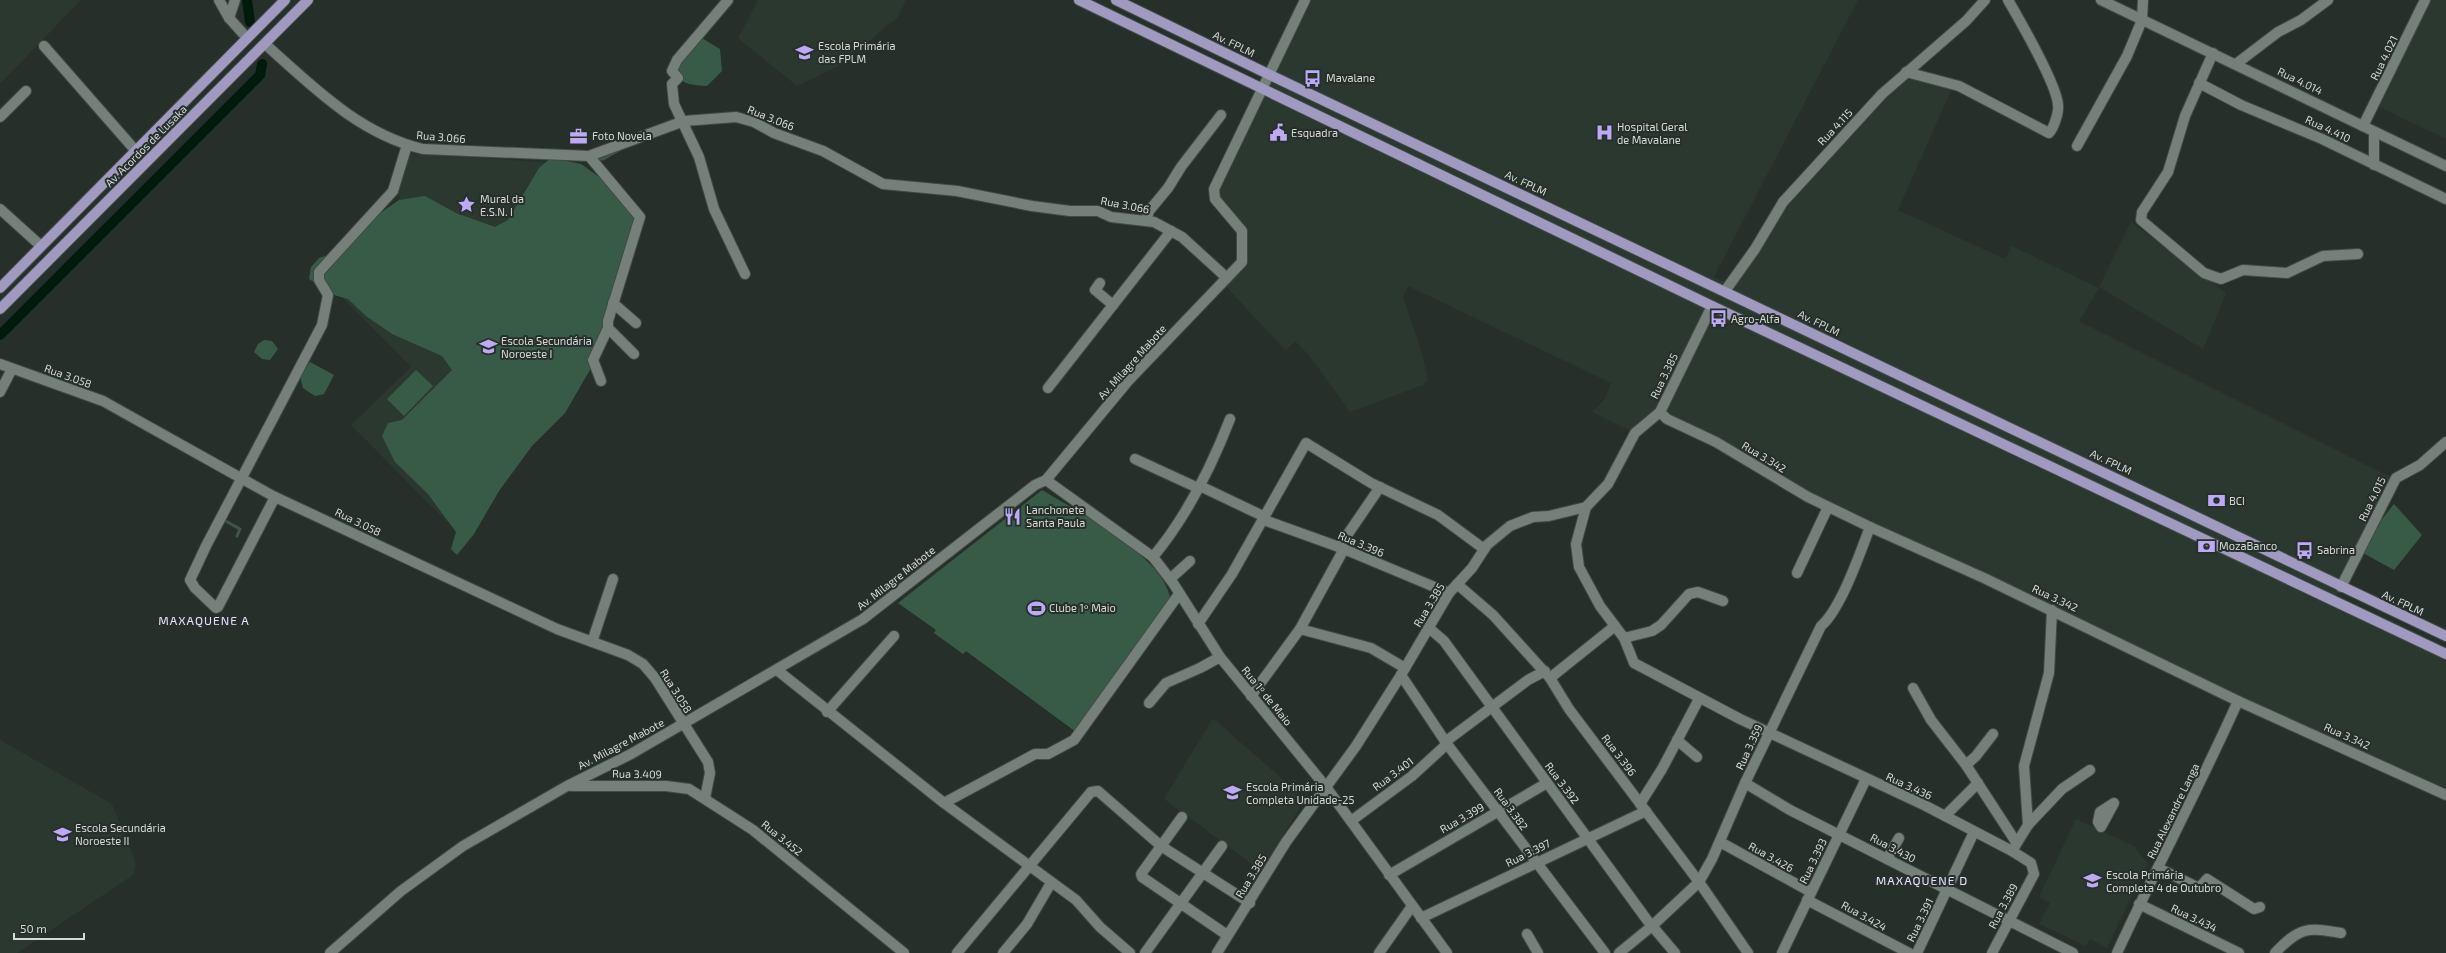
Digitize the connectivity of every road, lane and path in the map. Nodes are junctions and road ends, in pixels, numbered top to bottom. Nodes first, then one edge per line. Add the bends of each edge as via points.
1 (219, 0) edge
2 (235, 0) edge
3 (285, 0) edge
4 (308, 0) edge
5 (728, 0) edge
6 (1079, 0) edge
7 (1116, 0) edge
8 (1305, 0) edge
9 (2008, 0) edge
10 (2101, 0) edge
11 (2143, 0) edge
12 (2328, 0) edge
13 (2425, 0) edge
14 (1987, 1) edge
15 (229, 18) junction
16 (2142, 20) junction
17 (247, 38) junction
18 (265, 44) junction
19 (44, 46) dead end
20 (2213, 53) junction
21 (2236, 64) junction
22 (1906, 72) junction
23 (1268, 74) junction
24 (2199, 83) junction
25 (1261, 89) junction
26 (26, 91) dead end
27 (1221, 115) dead end
28 (0, 117) edge
29 (684, 121) junction
30 (2363, 126) junction
31 (2374, 132) junction
32 (407, 145) junction
33 (2076, 146) dead end
34 (135, 150) junction
35 (589, 156) junction
36 (2374, 164) junction
37 (2446, 166) edge
38 (2446, 200) edge
39 (0, 209) edge
40 (1146, 221) junction
41 (1171, 231) junction
42 (41, 246) junction
43 (2358, 254) dead end
44 (745, 274) dead end
45 (1227, 278) junction
46 (1100, 283) dead end
47 (0, 288) edge
48 (1725, 291) junction
49 (613, 303) junction
50 (1113, 305) junction
51 (1712, 306) junction
52 (0, 310) edge
53 (1777, 316) junction
54 (636, 323) dead end
55 (608, 328) junction
56 (1770, 332) junction
57 (634, 354) dead end
58 (0, 364) edge
59 (12, 369) junction
60 (601, 381) dead end
61 (1048, 388) dead end
62 (0, 392) edge
63 (1660, 412) junction
64 (1230, 418) dead end
65 (2446, 442) edge
66 (1135, 459) dead end
67 (241, 480) junction
68 (1046, 480) junction
69 (1199, 487) junction
70 (1380, 487) junction
71 (275, 497) junction
72 (2159, 498) junction
73 (1586, 507) junction
74 (1828, 507) junction
75 (2152, 515) junction
76 (1264, 518) junction
77 (1870, 527) junction
78 (1341, 548) junction
79 (1484, 549) junction
80 (1153, 557) junction
81 (1190, 561) dead end
82 (1797, 573) dead end
83 (613, 579) dead end
84 (1170, 579) junction
85 (1457, 584) junction
86 (2342, 586) junction
87 (1449, 593) junction
88 (1179, 594) junction
89 (1723, 601) dead end
90 (2052, 610) junction
91 (1198, 624) junction
92 (1616, 626) junction
93 (1429, 628) junction
94 (1300, 629) junction
95 (894, 636) dead end
96 (2446, 636) edge
97 (1624, 638) junction
98 (592, 642) junction
99 (2446, 654) edge
100 (1220, 657) junction
101 (777, 670) junction
102 (1404, 672) junction
103 (1548, 674) junction
104 (1913, 688) dead end
105 (1251, 696) junction
106 (1699, 698) junction
107 (2238, 701) junction
108 (1149, 703) dead end
109 (1491, 707) junction
110 (826, 712) junction
111 (682, 725) junction
112 (1769, 734) junction
113 (1992, 734) dead end
114 (1677, 740) junction
115 (1446, 743) junction
116 (1697, 757) dead end
117 (1966, 765) junction
118 (2090, 770) dead end
119 (1866, 779) junction
120 (1546, 783) junction
121 (1745, 783) junction
122 (1978, 783) junction
123 (567, 786) junction
124 (1326, 787) junction
125 (2446, 794) edge
126 (704, 798) junction
127 (944, 803) junction
128 (1643, 807) junction
129 (1498, 811) junction
130 (1945, 816) junction
131 (1182, 817) dead end
132 (1351, 821) junction
133 (2028, 825) junction
134 (1974, 832) junction
135 (1839, 834) junction
136 (1588, 838) junction
137 (1899, 838) dead end
138 (1720, 842) junction
139 (1162, 846) junction
140 (1222, 846) dead end
141 (2014, 847) junction
142 (1887, 859) junction
143 (1536, 863) junction
144 (1028, 866) junction
145 (2158, 868) junction
146 (2034, 869) joint
147 (1204, 872) junction
148 (1389, 875) junction
149 (1699, 882) junction
150 (1051, 883) junction
151 (1948, 890) junction
152 (1809, 896) junction
153 (1250, 903) junction
154 (1180, 904) junction
155 (2139, 904) junction
156 (1412, 906) junction
157 (2260, 907) dead end
158 (1421, 918) junction
159 (2009, 922) junction
160 (1652, 926) junction
161 (2341, 933) dead end
162 (1527, 934) dead end
163 (1227, 935) junction
164 (902, 952) edge
165 (331, 953) edge
166 (957, 953) edge
167 (1003, 953) edge
168 (1130, 953) edge
169 (1145, 953) edge
170 (1217, 953) edge
171 (1379, 953) edge
172 (1447, 953) edge
173 (1538, 953) edge
174 (1605, 953) edge
175 (1619, 953) edge
176 (1675, 953) edge
177 (1748, 953) edge
178 (1782, 953) edge
179 (1910, 953) edge
180 (1917, 953) edge
181 (1992, 953) edge
182 (2073, 953) edge
183 (2117, 953) edge
184 (2238, 953) edge
185 (2275, 953) edge

1 - 15 street
2 - 15 street
3 - 17 main road, Av. Acordos de Lusaka
4 - 18 main road, Av. Acordos de Lusaka
5 - 29 street via 683,50 672,71 678,78 672,84 674,104
6 - 25 main road
7 - 23 main road, Av. FPLM
8 - 23 street, Av. Milagre Mabote
9 - 22 street via 2051,82 2058,101 2059,106 2049,133 1959,86
10 - 16 street, Rua 4.014
11 - 16 street
12 - 21 street via 2301,20 2278,32
13 - 30 street, Rua 4.021
14 - 22 street, Rua 4.115
15 - 17 street
16 - 20 street, Rua 4.014
16 - 33 street via 2127,56
17 - 34 main road, Av. Acordos de Lusaka
18 - 32 street, Rua 3.066 via 345,113
18 - 52 main road, Av. Acordos de Lusaka
19 - 34 street
20 - 21 street, Rua 4.014
20 - 24 street
21 - 30 street, Rua 4.014
22 - 48 street, Rua 4.115 via 1848,130 1783,202 1755,249
23 - 25 street, Av. Milagre Mabote
23 - 48 main road, Av. FPLM
24 - 36 street, Rua 4.410 via 2241,105
24 - 43 street via 2185,116 2168,172 2142,212 2142,222 2204,273 2216,279 2226,278 2243,270 2287,273 2323,256
25 - 45 street, Av. Milagre Mabote via 1214,189 1215,199 1242,231 1242,262
25 - 51 main road
26 - 28 street
27 - 40 street via 1158,200
29 - 35 street, Rua 3.066
29 - 40 street, Rua 3.066 via 736,117 754,122 774,133 823,151 883,184 957,191 1026,205 1070,211 1098,211 1111,217
29 - 44 street via 699,157 714,208
30 - 31 street, Rua 4.014
31 - 36 street
31 - 37 street, Rua 4.014
32 - 35 street, Rua 3.066 via 423,149
32 - 67 street via 393,190 319,272 319,280 328,295 322,325
34 - 42 main road, Av. Acordos de Lusaka
35 - 49 street via 640,217
36 - 38 street, Rua 4.410
39 - 42 street
40 - 41 street, Rua 3.066 via 1154,222
41 - 45 street, Rua 3.066 via 1182,237
41 - 50 street
42 - 47 main road, Av. Acordos de Lusaka
45 - 68 street, Av. Milagre Mabote via 1129,380
46 - 50 street via 1095,290
48 - 53 main road, Av. FPLM
49 - 54 street
49 - 55 street
50 - 61 street
51 - 56 main road
51 - 63 street, Rua 3.385
53 - 56 main road
53 - 72 main road, Av. FPLM
55 - 57 street
55 - 60 street via 593,360
56 - 75 main road
58 - 59 street, Rua 3.058
59 - 62 street
59 - 67 street, Rua 3.058 via 103,401
63 - 73 street, Rua 3.385 via 1635,433 1608,484
63 - 74 street, Rua 3.342 via 1666,419 1716,442
64 - 69 street
65 - 86 street, Rua 4.015 via 2420,465 2396,478
66 - 69 street, Rua 3.396
67 - 71 street, Rua 3.058
67 - 71 street via 190,580 216,608 232,584
68 - 80 street, Rua 1º de Maio
68 - 101 street, Av. Milagre Mabote via 1035,485 863,620
69 - 76 street, Rua 3.396
69 - 80 street via 1174,530
70 - 76 street via 1306,443
70 - 78 street
70 - 79 street via 1438,515
71 - 98 street, Rua 3.058 via 550,626
72 - 75 main road
72 - 86 main road, Av. FPLM
73 - 79 street, Rua 3.385 via 1518,521 1496,536
73 - 92 street, Rua 3.436 via 1576,544 1579,567 1600,606
74 - 77 street, Rua 3.342
74 - 82 street
75 - 99 main road
76 - 78 street, Rua 3.396
76 - 91 street via 1220,594
77 - 90 street, Rua 3.342
77 - 112 street, Rua 3.359 via 1841,595 1828,620 1821,626
78 - 87 street, Rua 3.396
78 - 94 street
79 - 85 street, Rua 3.385 via 1472,568
80 - 84 street, Rua 1º de Maio
81 - 84 street
83 - 98 street
84 - 88 street, Rua 1º de Maio
85 - 87 street, Rua 3.385
85 - 103 street, Rua 3.396 via 1493,615
86 - 96 main road, Av. FPLM
87 - 93 street, Rua 3.385
88 - 91 street, Rua 1º de Maio
88 - 127 street via 1074,740 1048,754 1036,754
89 - 97 street via 1698,592 1689,594 1657,628
90 - 107 street, Rua 3.342
90 - 133 street via 2049,673 2024,766
91 - 100 street, Rua 1º de Maio
92 - 97 street, Rua 3.436
92 - 103 street, Rua 3.401
93 - 102 street, Rua 3.385
93 - 109 street, Rua 3.392 via 1444,641
94 - 102 street via 1365,646
94 - 105 street
95 - 110 street
97 - 106 street, Rua 3.436 via 1634,663
98 - 111 street, Rua 3.058 via 628,655 643,664 665,692
100 - 105 street, Rua 1º de Maio
100 - 108 street via 1166,683
101 - 110 street
101 - 111 street, Av. Milagre Mabote
102 - 115 street, Rua 3.382
102 - 124 street, Rua 3.385
103 - 109 street, Rua 3.401 via 1528,680
103 - 128 street, Rua 3.396 via 1570,709
104 - 117 street via 1931,720
105 - 124 street, Rua 1º de Maio
106 - 112 street, Rua 3.436
106 - 114 street
107 - 125 street, Rua 3.342
107 - 145 street, Rua Alexandre Langa via 2198,790
109 - 115 street, Rua 3.401
109 - 120 street, Rua 3.392
110 - 127 street
111 - 123 street, Av. Milagre Mabote via 596,773
111 - 126 street via 710,768
112 - 119 street, Rua 3.436 via 1809,750
112 - 121 street, Rua 3.359
113 - 117 street
114 - 116 street
114 - 128 street
115 - 129 street, Rua 3.382
115 - 132 street, Rua 3.401 via 1412,776
117 - 122 street
118 - 133 street via 2062,789
119 - 130 street, Rua 3.436
119 - 135 street, Rua 3.393
120 - 129 street, Rua 3.399
120 - 136 street, Rua 3.392
121 - 135 street, Rua 3.430 via 1790,810
121 - 138 street, Rua 3.359
122 - 130 street
122 - 141 street
123 - 126 street, Rua 3.409 via 666,786 689,789
123 - 165 street, Av. Milagre Mabote via 429,869
124 - 132 street, Rua 1º de Maio
124 - 153 street, Rua 3.385 via 1286,842
126 - 164 street, Rua 3.452 via 753,830
127 - 144 street
128 - 136 street, Rua 3.397
128 - 149 street, Rua 3.396
129 - 143 street, Rua 3.382
129 - 148 street, Rua 3.399
130 - 134 street, Rua 3.436
131 - 139 street
132 - 148 street, Rua 1º de Maio
133 - 141 street
134 - 141 street, Rua 3.436
134 - 151 street, Rua 3.391
135 - 142 street, Rua 3.430
135 - 152 street, Rua 3.393
136 - 143 street, Rua 3.397
136 - 160 street, Rua 3.392
137 - 142 street
138 - 149 street, Rua 3.359
138 - 152 street, Rua 3.426
139 - 144 street via 1095,790
139 - 147 street
139 - 154 street via 1141,874
140 - 147 street
141 - 146 street, Rua 3.436
142 - 151 street, Rua 3.430
143 - 158 street, Rua 3.397
143 - 174 street, Rua 3.382
144 - 150 street
144 - 166 street
145 - 155 street, Rua Alexandre Langa
145 - 157 street via 2199,888 2207,879 2254,909
146 - 159 street, Rua 3.389 via 2034,874
147 - 153 street
147 - 154 street
148 - 156 street, Rua 1º de Maio
149 - 160 street, Rua 3.359
149 - 177 street, Rua 3.396
150 - 167 street via 1027,924
150 - 168 street via 1076,900 1100,927
151 - 159 street, Rua 3.430
151 - 180 street, Rua 3.391
152 - 178 street, Rua 3.393
152 - 179 street, Rua 3.424
153 - 163 street, Rua 3.385
154 - 163 street
154 - 169 street
155 - 183 street, Rua Alexandre Langa
155 - 184 street, Rua 3.434
156 - 158 street, Rua 1º de Maio
156 - 171 street
158 - 172 street, Rua 1º de Maio
159 - 181 street, Rua 3.389
159 - 182 street, Rua 3.430
160 - 175 street, Rua 3.359
160 - 176 street, Rua 3.392
161 - 185 street via 2310,928 2286,942
162 - 173 street
163 - 170 street, Rua 3.385

